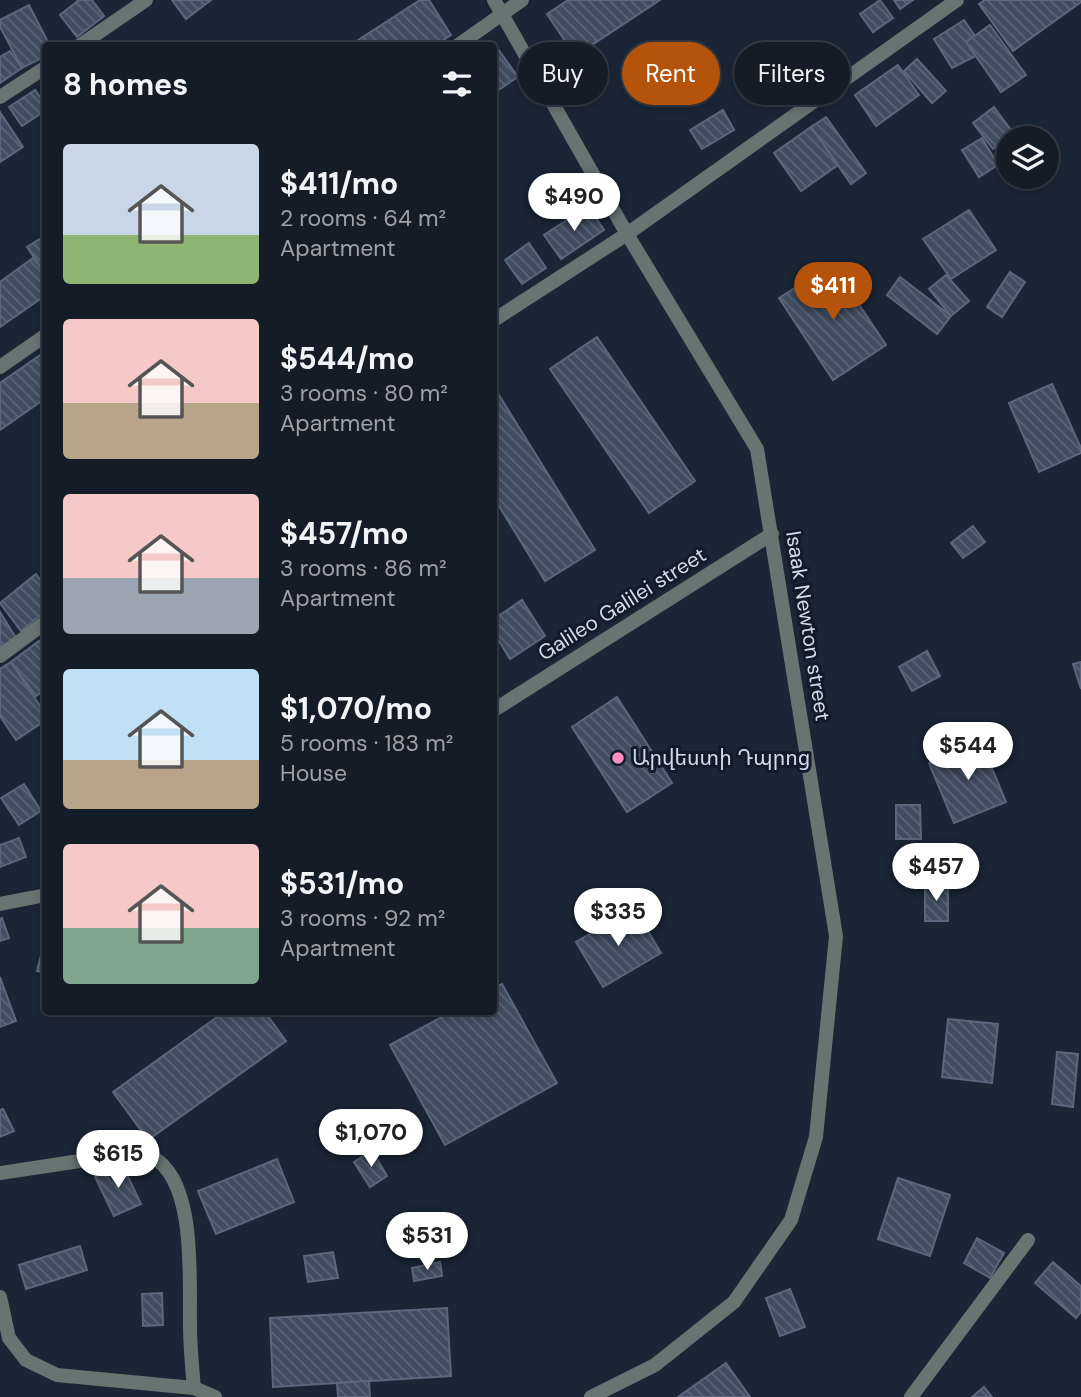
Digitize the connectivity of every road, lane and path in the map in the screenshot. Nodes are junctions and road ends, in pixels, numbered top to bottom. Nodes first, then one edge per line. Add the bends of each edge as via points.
1 (146, 0) edge
2 (494, 0) edge
3 (522, 0) edge
4 (957, 0) edge
5 (500, 15) junction
6 (85, 42) edge
7 (463, 42) edge
8 (42, 70) edge
9 (0, 97) edge
10 (627, 234) junction
11 (497, 318) edge
12 (42, 338) edge
13 (0, 367) edge
14 (772, 534) junction
15 (42, 625) edge
16 (0, 656) edge
17 (497, 708) edge
18 (42, 896) edge
19 (0, 904) edge
20 (0, 1172) edge
21 (1028, 1240) dead end
22 (0, 1297) edge
23 (194, 1388) junction
24 (215, 1397) edge
25 (591, 1397) edge
26 (911, 1397) edge

1 - 6 street
2 - 5 street, Isaak Newton street
3 - 5 street
4 - 10 street
5 - 7 street
5 - 10 street, Isaak Newton street
8 - 9 street
10 - 11 street
10 - 14 street, Isaak Newton street via 757,449
12 - 13 street
14 - 17 street, Galileo Galilei street
14 - 25 street, Isaak Newton street via 836,936 816,1138 790,1220 734,1302 655,1365
15 - 16 street
18 - 19 street
20 - 23 street via 126,1154 155,1158 172,1178 188,1231
21 - 26 street
22 - 23 street via 9,1338 26,1360 57,1375
23 - 24 street

